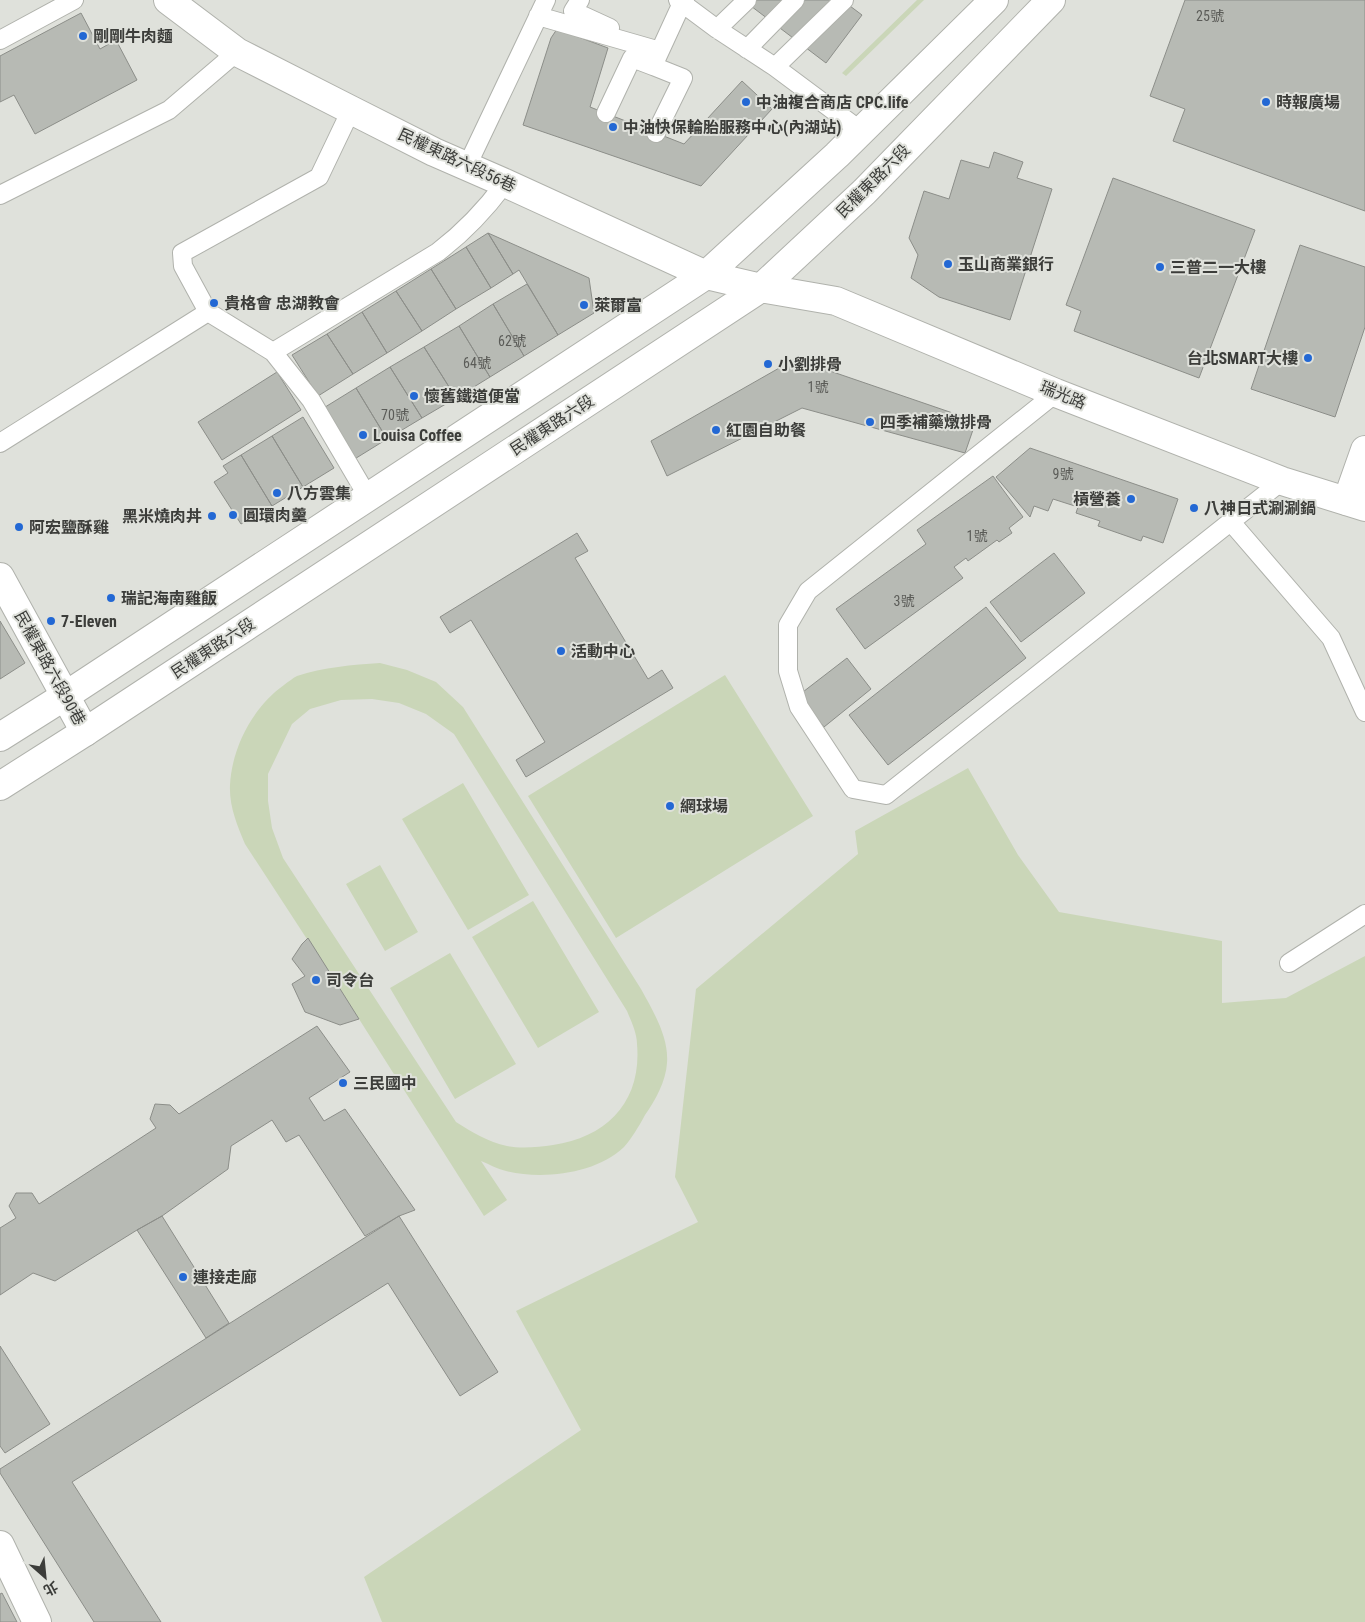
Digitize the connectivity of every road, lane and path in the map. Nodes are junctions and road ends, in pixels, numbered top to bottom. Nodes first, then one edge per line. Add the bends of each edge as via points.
1 (74, 0) edge
2 (168, 0) edge
3 (546, 0) edge
4 (580, 0) edge
5 (747, 0) edge
6 (795, 0) edge
7 (844, 0) edge
8 (994, 0) edge
9 (1052, 0) edge
10 (682, 1) edge
11 (538, 16) junction
12 (717, 29) junction
13 (0, 40) edge
14 (746, 49) junction
15 (237, 52) junction
16 (657, 59) junction
17 (775, 67) junction
18 (351, 110) junction
19 (606, 113) dead end
20 (861, 131) junction
21 (656, 133) dead end
22 (467, 166) junction
23 (505, 183) junction
24 (0, 195) edge
25 (706, 275) junction
26 (761, 288) junction
27 (208, 312) junction
28 (273, 352) junction
29 (1056, 393) junction
30 (0, 443) edge
31 (1365, 450) edge
32 (1282, 481) junction
33 (368, 497) junction
34 (1356, 504) edge
35 (1231, 522) junction
36 (0, 577) edge
37 (65, 696) junction
38 (1365, 712) edge
39 (85, 732) junction
40 (0, 737) edge
41 (0, 786) edge
42 (1365, 914) edge
43 (1289, 963) dead end
44 (0, 1544) edge
45 (37, 1622) edge

1 - 13 lane
2 - 15 main road, 民權東路六段56巷
3 - 11 lane
4 - 16 lane via 573,11
5 - 12 lane
6 - 14 lane
7 - 17 lane
8 - 20 main road
9 - 26 main road, 民權東路六段 via 864,192
10 - 12 lane
10 - 16 lane
11 - 16 lane
11 - 22 lane
12 - 14 lane
14 - 17 lane
15 - 18 main road, 民權東路六段56巷
15 - 24 lane via 169,110
16 - 19 lane via 632,58
16 - 21 lane via 683,78
17 - 20 lane
18 - 22 main road, 民權東路六段56巷
18 - 27 lane via 319,177 182,253 183,266
20 - 25 main road
22 - 23 main road, 民權東路六段56巷
23 - 25 main road, 民權東路六段56巷
23 - 28 lane via 460,234 438,252
25 - 26 main road, 民權東路六段56巷
25 - 33 main road
26 - 29 main road, 瑞光路 via 836,301
26 - 39 main road, 民權東路六段
27 - 28 lane
27 - 30 lane
28 - 33 lane via 311,400
29 - 32 main road, 瑞光路
29 - 35 lane via 808,591 788,625 788,671 799,707 853,789 886,795
31 - 34 main road
32 - 34 main road, 瑞光路
32 - 35 lane
33 - 37 main road
35 - 38 lane via 1331,638
36 - 37 main road, 民權東路六段90巷
37 - 39 main road, 民權東路六段90巷
37 - 40 main road
39 - 41 main road, 民權東路六段
42 - 43 lane
44 - 45 main road

